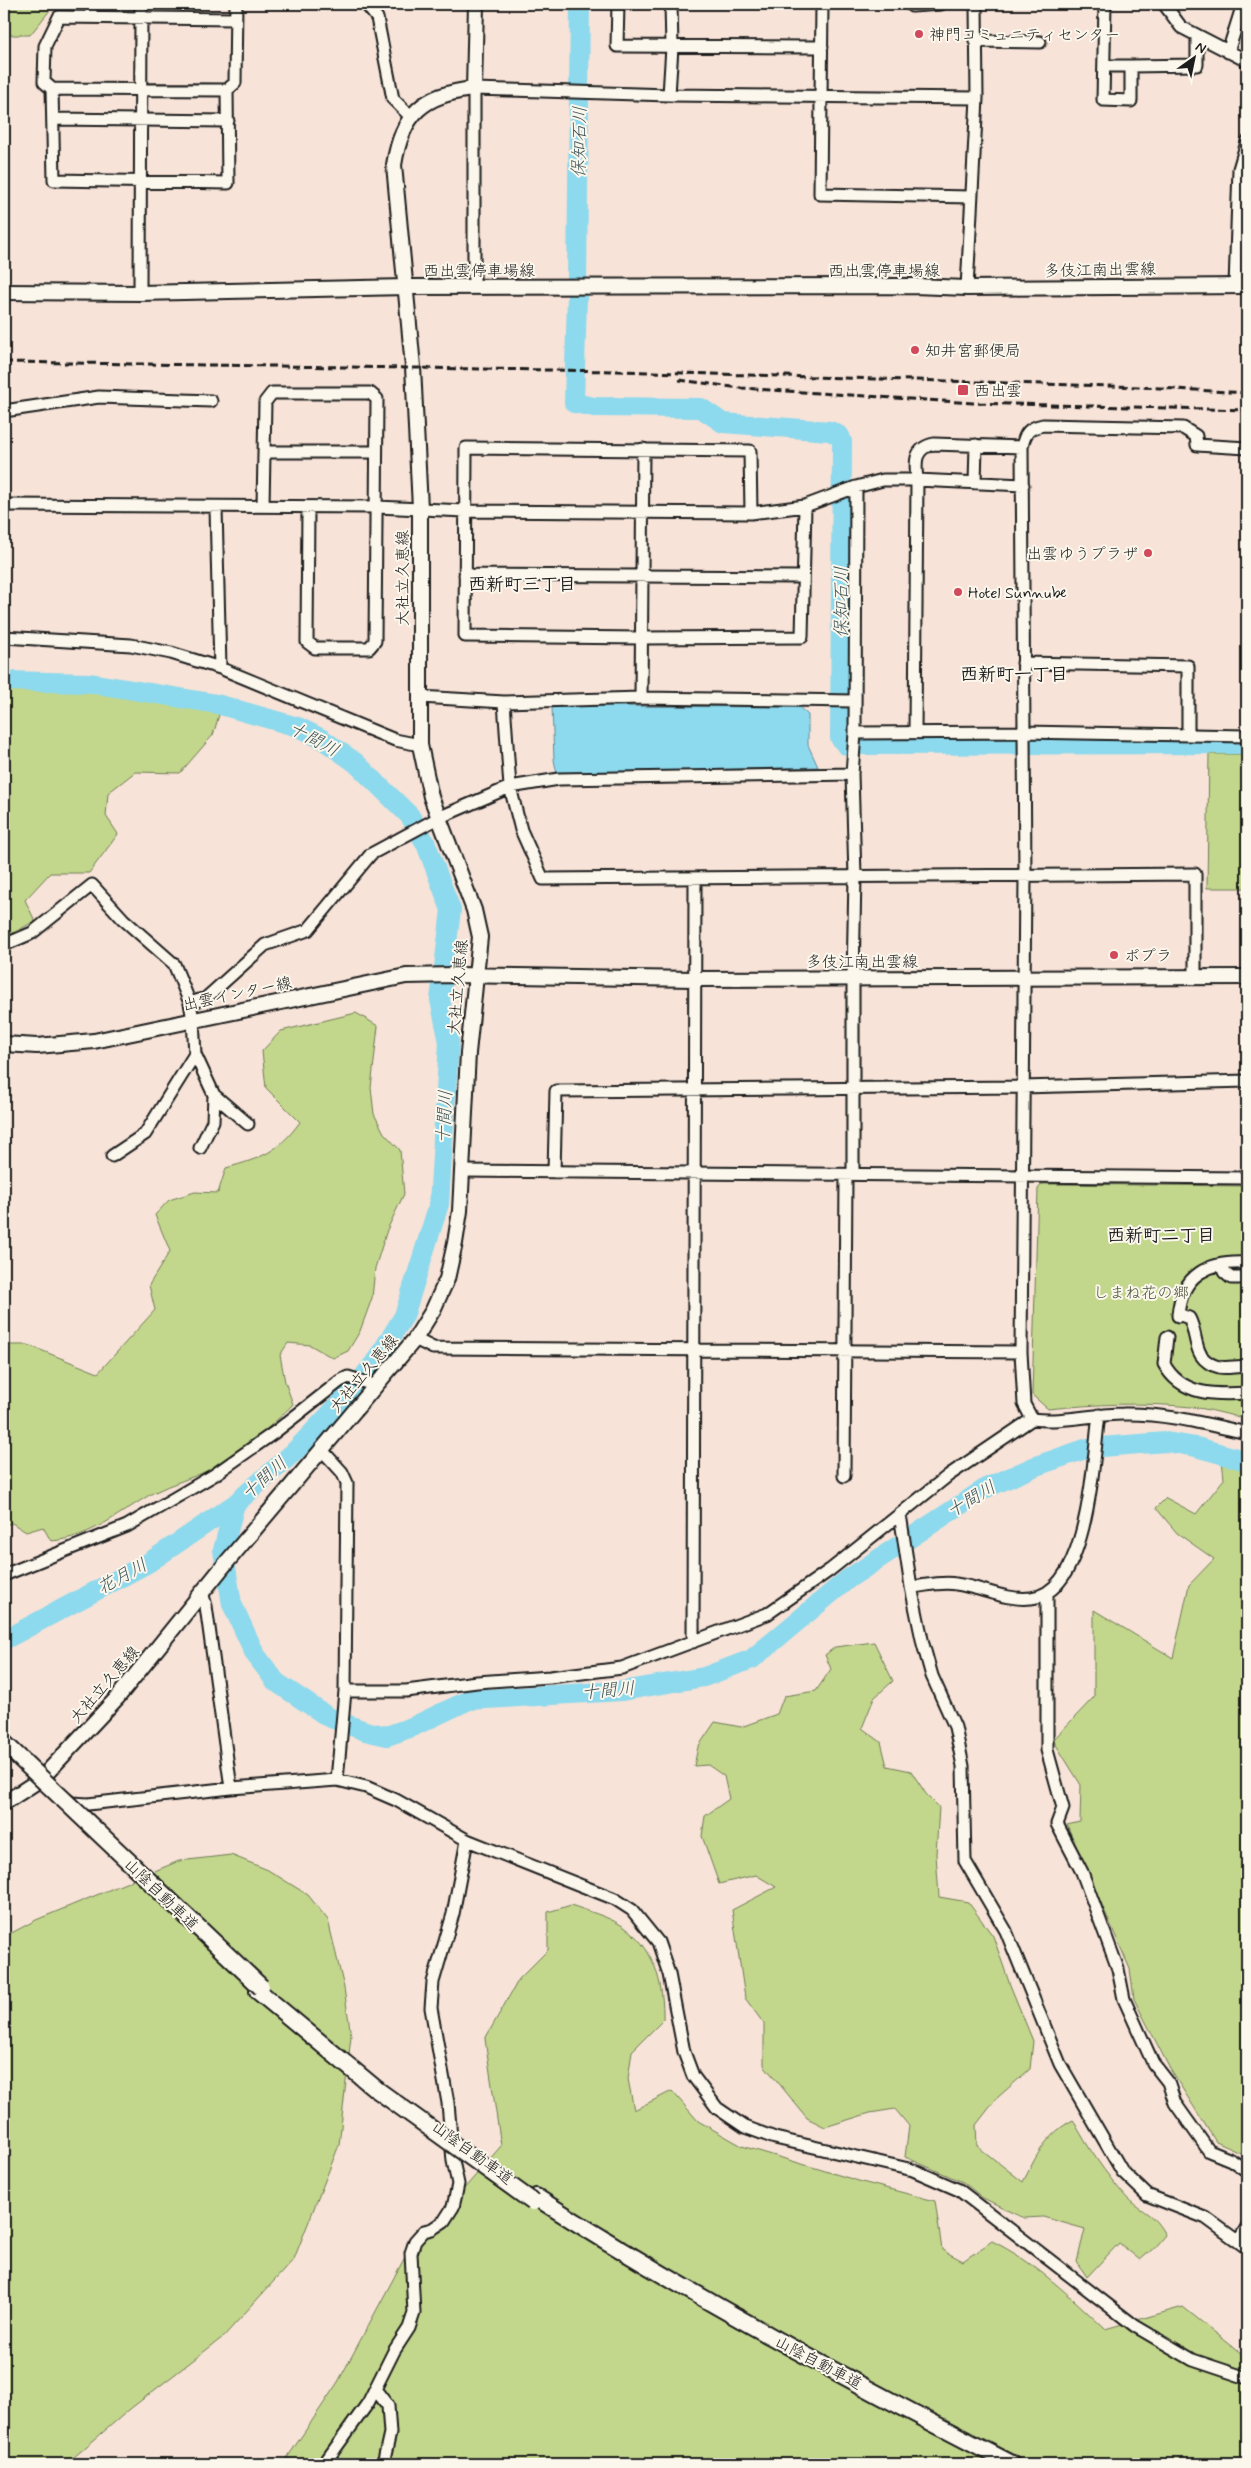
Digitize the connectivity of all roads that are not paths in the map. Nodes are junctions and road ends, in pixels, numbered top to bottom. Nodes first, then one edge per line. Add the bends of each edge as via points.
1 (91, 4) edge
2 (141, 4) edge
3 (236, 4) edge
4 (366, 4) edge
5 (476, 4) edge
6 (618, 4) edge
7 (671, 4) edge
8 (822, 4) edge
9 (941, 4) edge
10 (976, 4) edge
11 (1105, 4) edge
12 (1164, 4) edge
13 (1243, 4) edge
14 (912, 6) dead end
15 (91, 18) junction
16 (141, 18) junction
17 (236, 19) junction
18 (1197, 35) junction
19 (976, 41) junction
20 (1040, 42) dead end
21 (672, 47) junction
22 (822, 47) junction
23 (1228, 52) junction
24 (1247, 61) edge
25 (1104, 66) junction
26 (1131, 66) junction
27 (52, 89) junction
28 (474, 89) junction
29 (141, 90) junction
30 (227, 90) junction
31 (669, 94) junction
32 (821, 95) junction
33 (977, 98) junction
34 (410, 116) junction
35 (52, 119) junction
36 (140, 120) junction
37 (228, 121) junction
38 (1247, 142) edge
39 (1243, 169) edge
40 (140, 180) junction
41 (971, 197) junction
42 (1241, 286) edge
43 (406, 288) junction
44 (474, 288) junction
45 (960, 288) junction
46 (4, 292) edge
47 (140, 292) junction
48 (211, 402) dead end
49 (4, 411) edge
50 (976, 445) junction
51 (1022, 447) junction
52 (1247, 448) edge
53 (643, 449) junction
54 (265, 452) junction
55 (375, 452) junction
56 (917, 480) junction
57 (975, 483) junction
58 (1023, 486) junction
59 (856, 487) junction
60 (4, 505) edge
61 (263, 506) junction
62 (805, 506) junction
63 (308, 507) junction
64 (377, 507) junction
65 (216, 508) junction
66 (420, 508) junction
67 (465, 511) junction
68 (751, 513) junction
69 (643, 514) junction
70 (465, 575) junction
71 (642, 576) junction
72 (802, 577) junction
73 (4, 638) edge
74 (641, 638) junction
75 (1023, 663) junction
76 (220, 668) junction
77 (420, 697) junction
78 (641, 698) junction
79 (854, 700) junction
80 (504, 702) junction
81 (915, 732) junction
82 (1023, 732) junction
83 (855, 733) junction
84 (1188, 734) junction
85 (1247, 736) edge
86 (420, 745) junction
87 (852, 774) junction
88 (510, 787) junction
89 (438, 818) junction
90 (855, 876) junction
91 (1025, 876) junction
92 (695, 878) junction
93 (4, 945) edge
94 (477, 975) junction
95 (1195, 977) junction
96 (1247, 977) edge
97 (1023, 978) junction
98 (694, 979) junction
99 (852, 979) junction
100 (190, 1003) junction
101 (193, 1020) junction
102 (4, 1044) edge
103 (195, 1054) junction
104 (1247, 1081) edge
105 (1022, 1087) junction
106 (853, 1088) junction
107 (695, 1089) junction
108 (214, 1094) junction
109 (248, 1124) dead end
110 (200, 1148) dead end
111 (112, 1156) dead end
112 (462, 1171) junction
113 (554, 1172) junction
114 (695, 1174) junction
115 (849, 1174) junction
116 (1022, 1176) junction
117 (1247, 1178) edge
118 (1247, 1263) edge
119 (1222, 1266) dead end
120 (1247, 1278) edge
121 (1167, 1337) dead end
122 (415, 1339) junction
123 (692, 1349) junction
124 (845, 1351) junction
125 (1021, 1352) junction
126 (1247, 1367) edge
127 (374, 1385) junction
128 (1247, 1393) edge
129 (1099, 1415) junction
130 (1032, 1420) junction
131 (1247, 1433) edge
132 (321, 1450) junction
133 (844, 1476) dead end
134 (900, 1514) junction
135 (4, 1574) edge
136 (910, 1587) junction
137 (202, 1592) junction
138 (1047, 1593) junction
139 (693, 1642) junction
140 (345, 1691) junction
141 (4, 1743) edge
142 (4, 1752) edge
143 (41, 1780) junction
144 (337, 1780) junction
145 (231, 1788) junction
146 (4, 1803) edge
147 (467, 1840) junction
148 (259, 1989) junction
149 (1247, 2171) edge
150 (534, 2200) junction
151 (1247, 2227) edge
152 (1243, 2244) edge
153 (1247, 2378) edge
154 (375, 2389) junction
155 (324, 2464) edge
156 (383, 2464) edge
157 (994, 2464) edge
158 (1012, 2464) edge

1 - 15 street
2 - 16 street
3 - 17 street
4 - 34 street via 377,18 393,99
5 - 28 main road
6 - 21 street via 616,46
7 - 21 street
8 - 22 street
9 - 14 street
10 - 19 street
11 - 25 street
12 - 18 street via 1182,27
13 - 23 street
15 - 16 street
15 - 27 street via 59,17 45,46 44,82
16 - 17 street
16 - 29 street
17 - 30 street via 236,83
18 - 23 street
18 - 26 street via 1197,65
19 - 20 street
19 - 33 street
21 - 22 street
21 - 31 street
22 - 32 street
23 - 24 street
25 - 26 street
25 - 26 street via 1103,100 1131,101
27 - 29 street
27 - 35 street
28 - 31 street
28 - 34 main road, 大社立久恵線 via 451,91 435,97
28 - 44 street
29 - 30 street
29 - 36 street
30 - 37 street
31 - 32 street
32 - 33 street
32 - 41 street via 820,194
33 - 41 street
34 - 43 main road, 大社立久恵線 via 400,133 394,165
35 - 36 street
35 - 40 street via 54,180
36 - 37 street
36 - 40 street
37 - 40 street via 228,183
38 - 39 street
39 - 42 street
40 - 47 street
41 - 45 street
42 - 45 main road, 多伎江南出雲線
43 - 44 main road, 西出雲停車場線
43 - 47 main road, 西出雲停車場線
43 - 66 main road, 大社立久恵線
44 - 45 main road, 西出雲停車場線
46 - 47 main road, 西出雲停車場線
48 - 49 street via 99,397
50 - 51 street
50 - 56 street via 924,446 917,454
50 - 57 street
51 - 52 street via 1024,435 1031,427 1043,425 1183,428 1196,436 1197,446
51 - 58 street
53 - 67 street via 466,448
53 - 68 street via 750,451
53 - 69 street
54 - 55 street
54 - 55 street via 265,402 272,393 370,394 377,399
54 - 61 street
55 - 64 street
56 - 57 street
56 - 59 street via 883,480
56 - 81 street
57 - 58 street
58 - 75 street
59 - 62 street
59 - 79 street
60 - 65 street
61 - 63 street
61 - 65 street
62 - 68 street
62 - 72 street
63 - 64 street
63 - 64 street via 307,642 315,648 368,648 375,641
64 - 66 street
65 - 76 street
66 - 67 street
66 - 77 main road, 大社立久恵線
67 - 69 street
67 - 70 street
68 - 69 street
69 - 71 street
70 - 71 street
70 - 74 street via 465,636
71 - 72 street
71 - 74 street
72 - 74 street via 802,637
73 - 76 street via 131,644 171,652
74 - 78 street
75 - 82 street
75 - 84 street via 1188,666
76 - 86 street via 395,740
77 - 80 street
77 - 86 main road, 大社立久恵線
78 - 79 street
78 - 80 street
79 - 83 street
80 - 88 street
81 - 82 street
81 - 83 street
82 - 84 street
82 - 91 street
83 - 87 street
84 - 85 street
86 - 89 main road, 大社立久恵線 via 424,773
87 - 88 street via 569,779
87 - 90 street
88 - 89 street
88 - 92 street via 520,830 543,879
89 - 94 main road, 大社立久恵線 via 474,910 480,937
89 - 100 street via 371,854 308,930 265,945 206,998
90 - 91 street
90 - 92 street
90 - 99 street
91 - 95 street via 1195,874
91 - 97 street
92 - 98 street
93 - 100 street via 32,933 92,885 174,964
94 - 98 main road, 多伎江南出雲線
94 - 101 main road, 出雲インター線 via 406,976
94 - 112 main road, 大社立久恵線 via 468,1053
95 - 96 main road, 多伎江南出雲線
95 - 97 main road, 多伎江南出雲線
97 - 99 main road, 多伎江南出雲線
97 - 105 street
98 - 99 main road, 多伎江南出雲線
98 - 107 street
99 - 106 street
100 - 101 street
101 - 102 main road, 出雲インター線 via 94,1041 37,1046
101 - 103 street
103 - 108 street
103 - 111 street via 145,1134
104 - 105 street
105 - 106 street
105 - 116 street
106 - 107 street
106 - 115 street
107 - 113 street via 556,1091
107 - 114 street
108 - 109 street
108 - 110 street via 213,1121
112 - 113 street
112 - 122 main road, 大社立久恵線 via 460,1212 447,1279
113 - 114 street
114 - 115 street
114 - 123 street
115 - 116 street
115 - 124 street
116 - 117 street
116 - 125 street
118 - 126 street via 1213,1266 1197,1274 1185,1289 1178,1315 1189,1318 1197,1348 1210,1362 1220,1367
119 - 120 street via 1232,1278
121 - 128 street via 1164,1364 1177,1380 1194,1390 1216,1395
122 - 123 street via 433,1348
122 - 127 main road, 大社立久恵線
123 - 124 street
123 - 139 street
124 - 125 street
124 - 133 street
125 - 130 street via 1024,1404
127 - 132 main road, 大社立久恵線
127 - 135 street via 348,1377 340,1381 214,1475 127,1526
129 - 130 street
129 - 131 street via 1160,1414
129 - 138 street via 1078,1549 1068,1571
130 - 134 street via 949,1475
132 - 137 main road, 大社立久恵線
132 - 140 street via 342,1472 347,1483
134 - 136 street
134 - 139 street via 830,1570 767,1614
136 - 138 street via 954,1583 1010,1596 1032,1598
136 - 152 street via 932,1676 954,1727 963,1766 965,1861 1006,1931 1060,2064 1122,2171 1147,2195 1206,2218
137 - 143 main road, 大社立久恵線 via 117,1698
137 - 145 street
138 - 149 street via 1047,1750 1063,1808 1057,1824 1082,1872 1118,1969 1124,1999 1153,2063 1168,2082 1175,2103 1208,2151
139 - 140 street via 622,1668 406,1691
140 - 144 street
141 - 148 highway, 山陰自動車道, bridge
142 - 148 highway, 山陰自動車道
143 - 145 street via 72,1803 88,1804
143 - 146 main road, 大社立久恵線
144 - 145 street
144 - 147 street via 366,1787 396,1800
147 - 153 street via 615,1898 632,1910 658,1942 669,1974 684,2052 693,2076 716,2108 745,2127 775,2138 913,2170 960,2190 1135,2326 1194,2360
147 - 154 street via 453,1914 433,1982 431,2008 450,2111 458,2184 453,2207 444,2221 424,2231 415,2241 411,2253 414,2313
148 - 150 highway, 山陰自動車道 via 378,2087
150 - 157 highway, 山陰自動車道 via 648,2275
150 - 158 highway, 山陰自動車道 via 765,2332
151 - 152 street
154 - 155 street
154 - 156 street via 388,2406 390,2433

